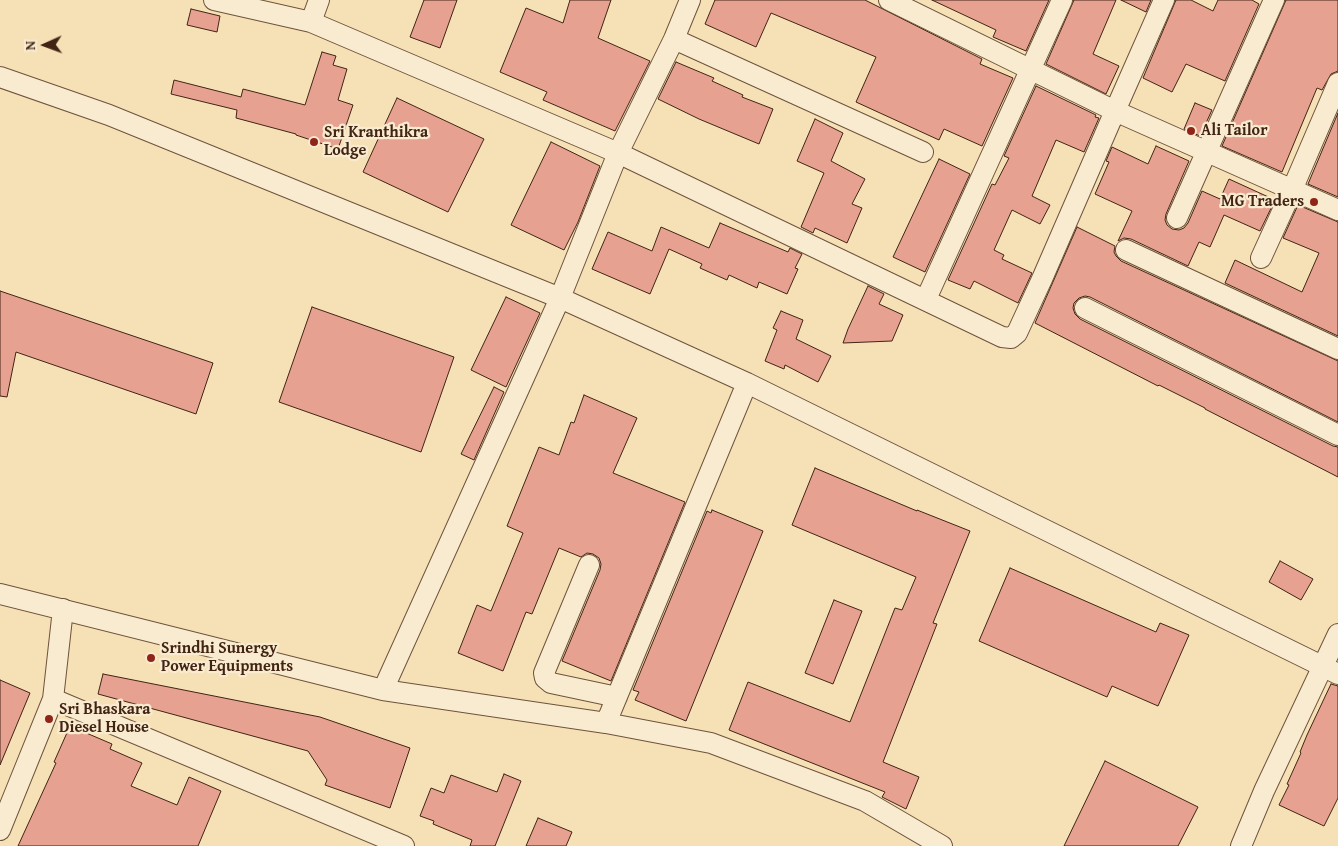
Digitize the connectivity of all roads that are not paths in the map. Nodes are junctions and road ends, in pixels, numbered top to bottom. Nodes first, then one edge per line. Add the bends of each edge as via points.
1 (214, 0) edge
2 (319, 0) edge
3 (690, 0) edge
4 (889, 0) edge
5 (1062, 0) edge
6 (1164, 0) edge
7 (1274, 0) edge
8 (311, 22) junction
9 (674, 39) junction
10 (1030, 70) junction
11 (0, 77) edge
12 (1338, 83) edge
13 (1115, 111) junction
14 (923, 152) dead end
15 (618, 153) junction
16 (1206, 153) junction
17 (1292, 190) junction
18 (1338, 210) edge
19 (1176, 218) dead end
20 (1126, 250) dead end
21 (1261, 258) dead end
22 (560, 298) junction
23 (926, 299) junction
24 (1085, 308) dead end
25 (1338, 349) edge
26 (747, 383) junction
27 (1338, 435) edge
28 (589, 565) dead end
29 (0, 594) edge
30 (63, 609) junction
31 (1338, 634) edge
32 (1330, 670) edge
33 (383, 690) junction
34 (616, 697) junction
35 (53, 699) junction
36 (606, 723) junction
37 (0, 830) edge
38 (404, 846) edge
39 (942, 846) edge
40 (1241, 846) edge

1 - 8 street
2 - 8 street
3 - 9 street
4 - 10 street
5 - 10 street
6 - 13 street
7 - 16 street
8 - 15 street
9 - 14 street
9 - 15 street
10 - 13 street
10 - 23 street
11 - 22 street via 109,115
12 - 17 street
13 - 16 street
13 - 23 street via 1017,333 1011,338 1002,337
15 - 22 street
15 - 23 street
16 - 17 street
16 - 19 street
17 - 18 street
17 - 21 street
20 - 25 street
22 - 26 street
22 - 33 street
24 - 27 street
26 - 32 street
26 - 34 street
28 - 34 street via 544,673 545,678 551,683
29 - 30 street
30 - 33 street
30 - 35 street
31 - 32 street
32 - 40 street via 1264,791
33 - 36 street
34 - 36 street
35 - 37 street
35 - 38 street
36 - 39 street via 711,743 865,801

